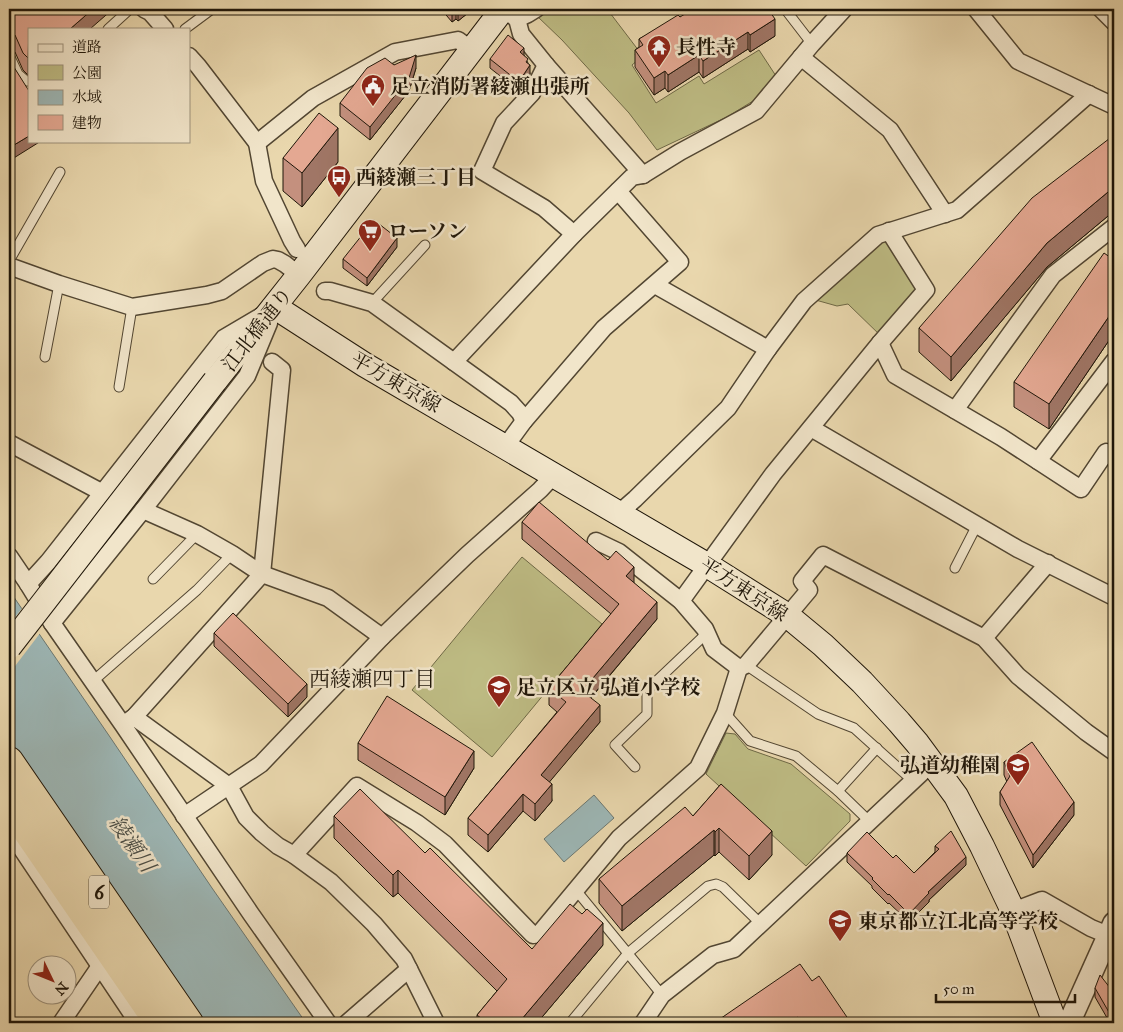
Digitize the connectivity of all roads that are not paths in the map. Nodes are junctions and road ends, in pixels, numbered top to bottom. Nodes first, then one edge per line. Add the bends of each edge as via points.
1 (130, 9) edge
2 (212, 9) edge
3 (536, 9) edge
4 (785, 9) edge
5 (844, 9) edge
6 (976, 9) edge
7 (1101, 9) edge
8 (149, 10) edge
9 (506, 11) edge
10 (1114, 22) edge
11 (109, 28) edge
12 (164, 28) edge
13 (187, 28) edge
14 (812, 44) junction
15 (472, 50) junction
16 (9, 55) edge
17 (190, 57) edge
18 (801, 57) junction
19 (546, 65) junction
20 (28, 81) edge
21 (1089, 94) junction
22 (1111, 100) edge
23 (257, 143) junction
24 (60, 172) dead end
25 (644, 175) junction
26 (618, 191) junction
27 (945, 214) junction
28 (1114, 227) edge
29 (889, 231) junction
30 (574, 234) junction
31 (425, 245) dead end
32 (297, 249) dead end
33 (9, 261) edge
34 (9, 266) edge
35 (300, 275) junction
36 (59, 284) junction
37 (655, 285) junction
38 (325, 291) dead end
39 (372, 303) junction
40 (132, 307) junction
41 (275, 307) junction
42 (880, 343) junction
43 (768, 349) junction
44 (45, 357) dead end
45 (1114, 361) edge
46 (272, 362) dead end
47 (454, 362) junction
48 (119, 387) dead end
49 (955, 410) junction
50 (524, 421) junction
51 (811, 428) junction
52 (9, 443) edge
53 (505, 447) junction
54 (1114, 458) edge
55 (1038, 461) junction
56 (553, 476) junction
57 (103, 493) junction
58 (143, 510) junction
59 (619, 513) junction
60 (977, 525) junction
61 (197, 534) junction
62 (596, 542) dead end
63 (232, 554) junction
64 (9, 556) edge
65 (48, 562) junction
66 (1048, 563) junction
67 (707, 565) junction
68 (955, 568) dead end
69 (262, 574) junction
70 (152, 578) dead end
71 (28, 584) junction
72 (80, 588) junction
73 (1114, 597) edge
74 (681, 601) junction
75 (788, 616) junction
76 (52, 624) junction
77 (707, 634) junction
78 (382, 637) junction
79 (984, 638) junction
80 (9, 647) edge
81 (743, 666) junction
82 (92, 682) junction
83 (725, 713) junction
84 (128, 721) junction
85 (877, 748) junction
86 (1114, 752) edge
87 (9, 761) edge
88 (932, 763) junction
89 (635, 767) dead end
90 (913, 781) junction
91 (229, 786) junction
92 (838, 791) junction
93 (9, 805) edge
94 (184, 816) junction
95 (870, 822) junction
96 (9, 830) edge
97 (294, 854) junction
98 (575, 889) junction
99 (1012, 911) junction
100 (760, 924) junction
101 (1113, 926) edge
102 (628, 953) junction
103 (100, 966) junction
104 (409, 969) junction
105 (662, 995) junction
106 (61, 1023) edge
107 (138, 1023) edge
108 (159, 1023) edge
109 (189, 1023) edge
110 (328, 1023) edge
111 (347, 1023) edge
112 (436, 1023) edge
113 (570, 1023) edge
114 (643, 1023) edge
115 (1055, 1023) edge
116 (1069, 1023) edge

1 - 11 lane
2 - 13 lane
3 - 9 street via 528,14
4 - 14 lane
5 - 14 street
6 - 21 street via 1018,61
7 - 10 street
8 - 12 street
9 - 15 main road, 江北橋通り
9 - 19 street
14 - 18 street
15 - 23 street via 458,40 395,52 313,98
15 - 35 main road, 江北橋通り
16 - 20 lane via 18,74
17 - 23 street
18 - 25 street via 756,111
18 - 27 street via 890,130
19 - 25 street
19 - 30 street via 532,94 504,123 482,172 544,208
21 - 22 street
21 - 27 street via 958,210
23 - 32 street via 264,181
24 - 33 lane
25 - 26 street via 632,177
26 - 30 street
26 - 37 street via 680,262
27 - 29 street
28 - 49 street via 1053,275
29 - 42 street via 926,290
29 - 43 street via 878,234 804,301
30 - 47 street
31 - 39 lane
34 - 36 street
35 - 40 street via 273,259 222,291
35 - 41 main road, 江北橋通り
36 - 40 street
36 - 44 lane
37 - 43 street
37 - 50 street via 604,328
38 - 39 street
39 - 47 street
40 - 48 lane
41 - 53 main road, 平方東京線 via 365,365
41 - 57 street via 224,338
41 - 58 street via 247,376
41 - 80 main road, 江北橋通り, bridge
42 - 49 street via 895,375
42 - 51 street
43 - 59 street via 728,408
45 - 55 street
46 - 69 street via 282,370
47 - 50 street via 511,403
49 - 55 street
50 - 53 street
51 - 60 street
51 - 67 street
52 - 57 street
53 - 56 main road, 平方東京線
54 - 55 street via 1106,452 1080,489
56 - 59 main road, 平方東京線
56 - 78 street
57 - 65 street
58 - 61 street
58 - 72 street
59 - 67 main road, 平方東京線
60 - 66 street
60 - 68 lane
61 - 63 street
61 - 70 lane
62 - 74 street via 619,552
63 - 69 street
63 - 82 lane via 197,590
64 - 71 street
65 - 71 street
65 - 72 street via 44,571 52,587 61,592
66 - 73 street
66 - 79 street
67 - 74 street
67 - 75 main road, 平方東京線
69 - 78 street via 328,598
69 - 84 street
71 - 76 street
72 - 76 street
74 - 77 street
75 - 79 street via 809,590 802,580 823,555
75 - 81 street
75 - 88 main road, 平方東京線 via 862,682
76 - 82 street
77 - 81 street via 714,649
77 - 89 lane via 648,690 648,714 615,745
78 - 91 street via 261,764
79 - 86 street via 1018,676
81 - 83 street
81 - 85 lane via 818,714 854,728
82 - 84 street
83 - 92 lane via 750,741 796,756
83 - 98 street via 698,768 619,838
84 - 91 street
84 - 94 street
85 - 90 lane
85 - 92 lane
87 - 109 highway, 6
88 - 90 street
88 - 99 main road, 平方東京線 via 956,796
90 - 95 street
91 - 94 street
91 - 97 street via 246,817 278,846
92 - 95 lane
93 - 108 highway, 6
94 - 110 street
95 - 100 street
96 - 103 street
97 - 98 street via 356,786 445,844 533,935 539,934
97 - 104 street via 331,882 374,924
98 - 102 lane
99 - 101 street via 1042,900 1091,928
99 - 115 main road, 平方東京線
100 - 102 lane via 716,884 708,886
100 - 105 street via 734,949 713,955
101 - 116 street
102 - 105 lane
102 - 113 lane
103 - 106 street
103 - 107 street
104 - 111 street
104 - 112 street
105 - 114 street

